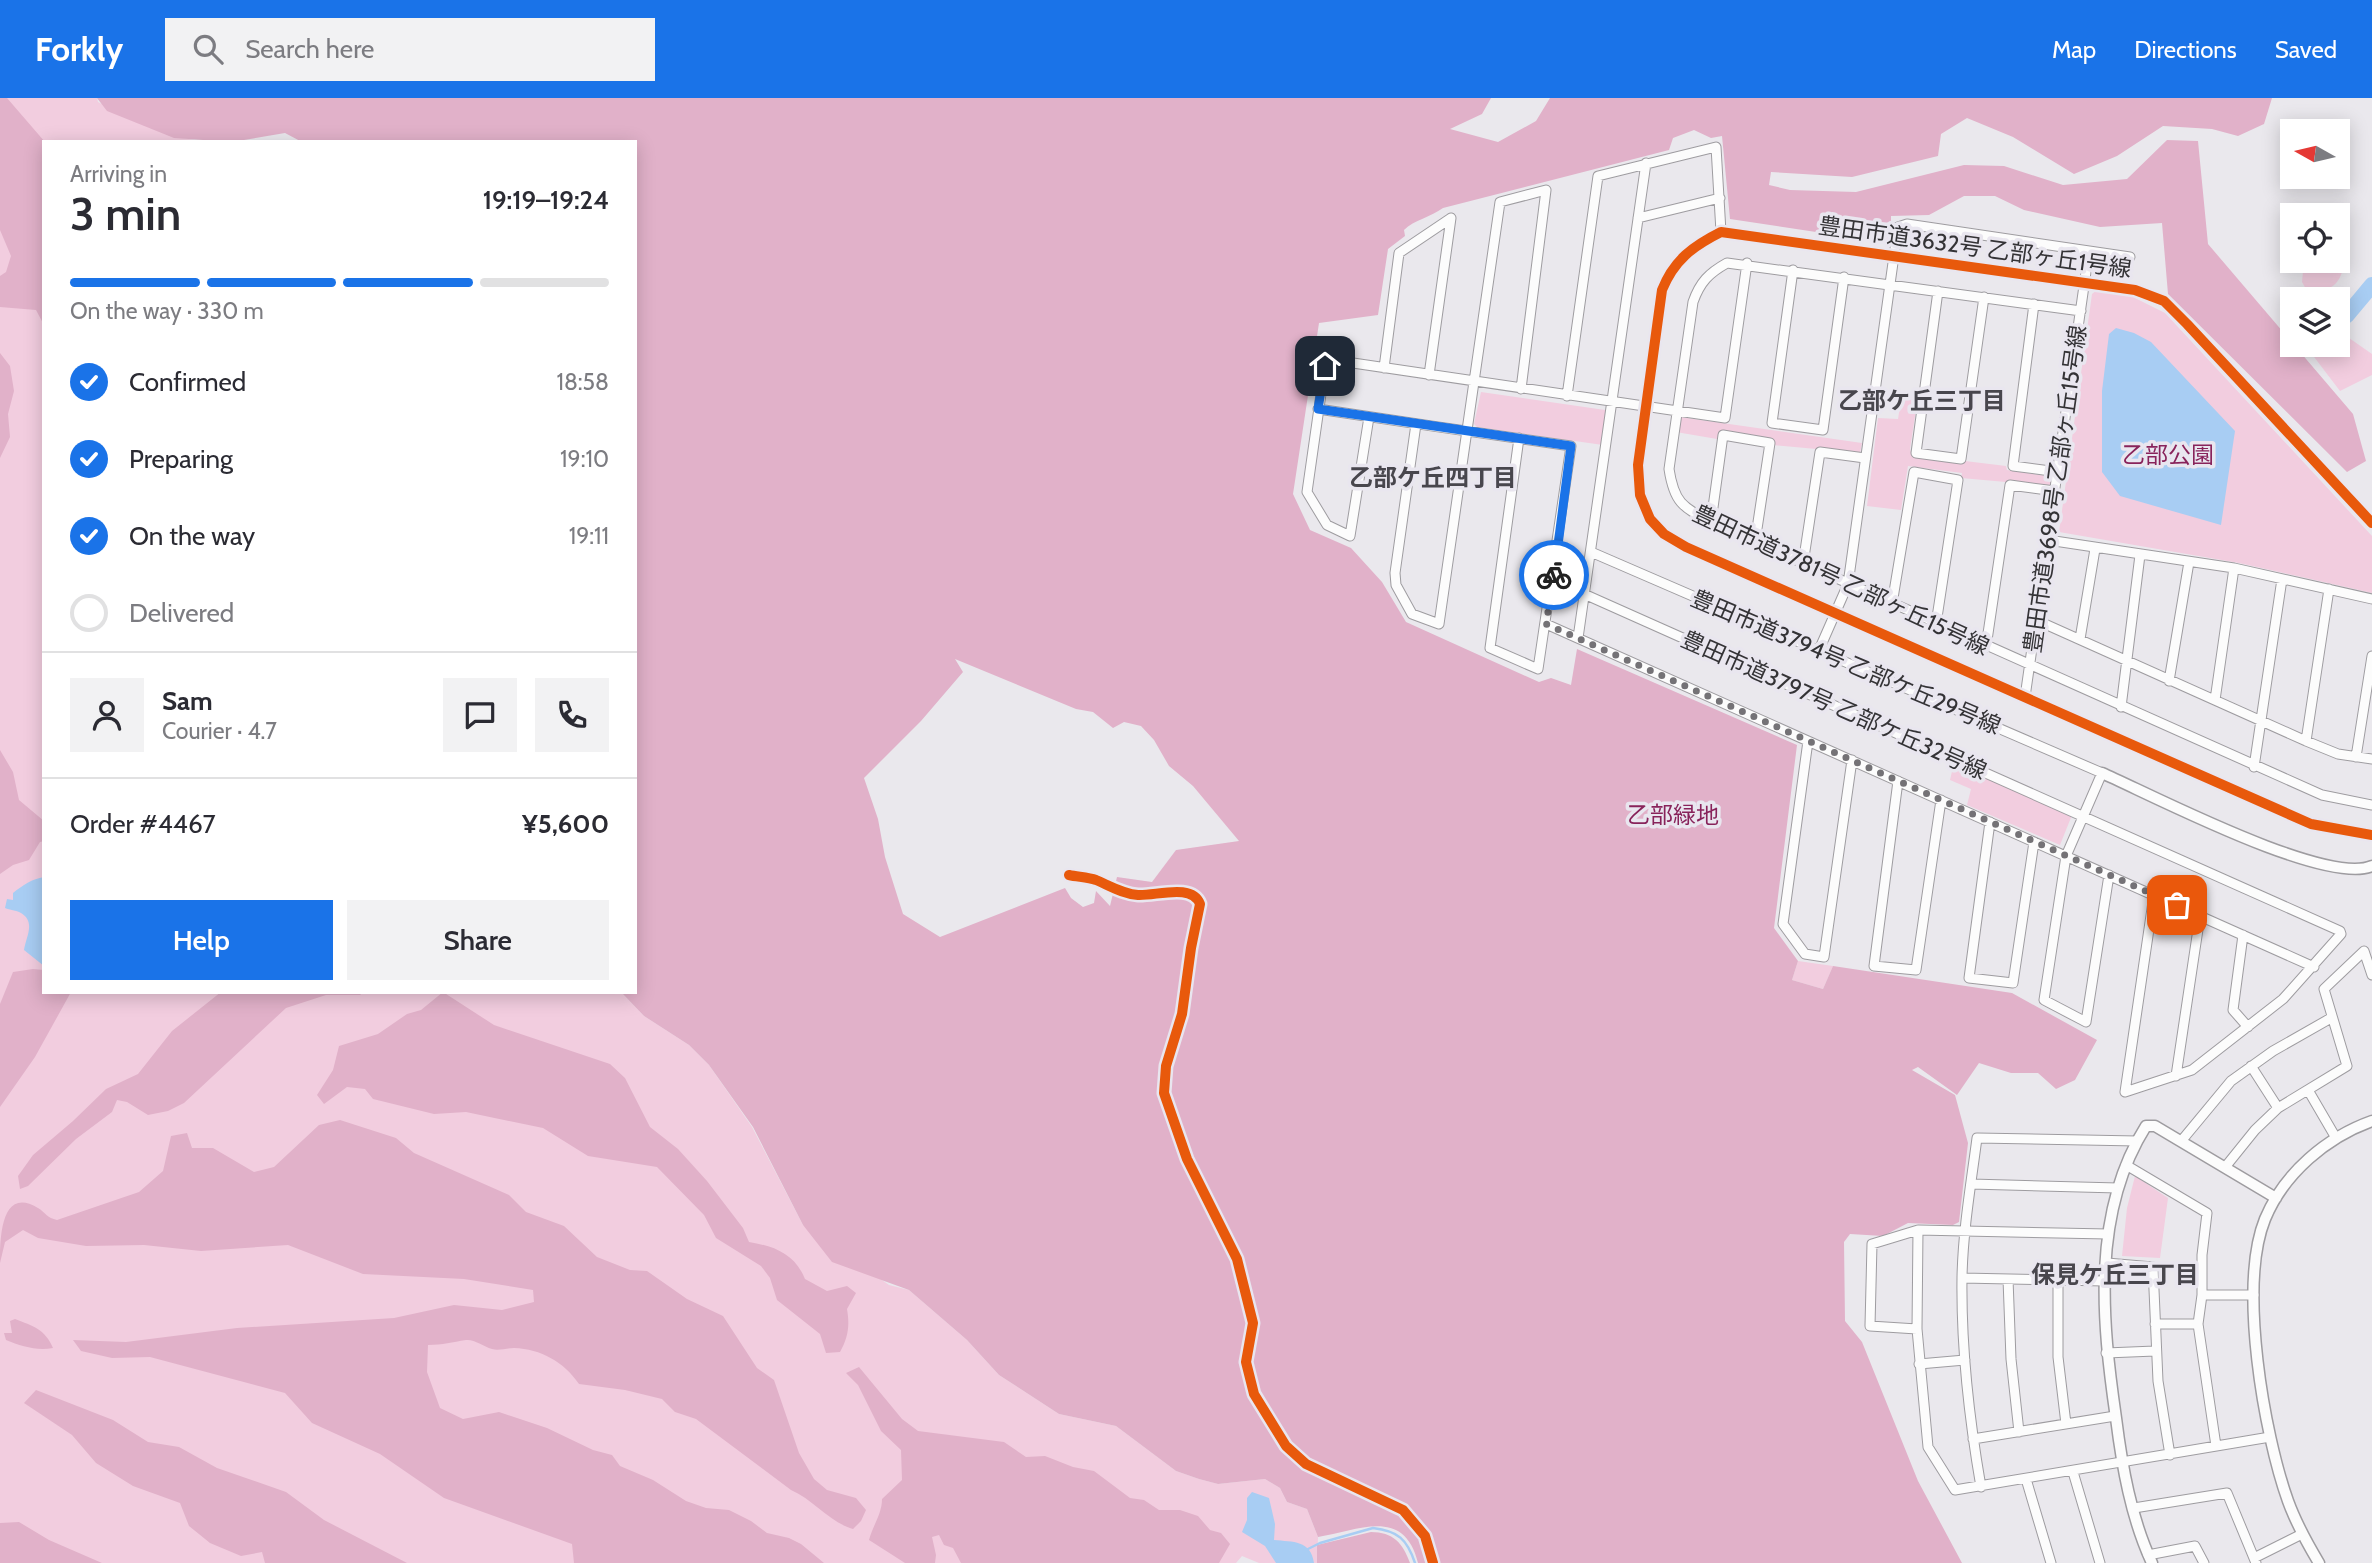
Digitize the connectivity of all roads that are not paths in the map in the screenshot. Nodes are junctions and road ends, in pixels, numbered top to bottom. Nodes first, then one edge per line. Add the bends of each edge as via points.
1 (1646, 163) junction
2 (1720, 198) junction
3 (1638, 218) junction
4 (1721, 232) junction
5 (2089, 251) junction
6 (1894, 255) junction
7 (2130, 257) dead end
8 (1747, 263) junction
9 (1793, 270) junction
10 (1844, 277) junction
11 (2086, 281) junction
12 (1890, 284) junction
13 (1938, 291) junction
14 (1984, 297) junction
15 (2034, 304) junction
16 (2081, 311) junction
17 (1384, 368) junction
18 (1429, 375) junction
19 (1475, 382) junction
20 (1521, 389) junction
21 (1567, 396) junction
22 (1613, 402) junction
23 (1318, 409) junction
24 (1676, 411) junction
25 (1644, 412) junction
26 (1369, 417) junction
27 (1416, 424) junction
28 (1468, 431) junction
29 (1519, 438) junction
30 (1865, 458) junction
31 (2058, 472) junction
32 (2055, 491) junction
33 (1711, 522) junction
34 (2372, 523) edge
35 (2048, 540) junction
36 (1755, 542) junction
37 (2095, 549) junction
38 (1591, 552) junction
39 (2140, 555) junction
40 (2189, 562) junction
41 (1804, 564) junction
42 (2234, 568) junction
43 (2282, 579) junction
44 (1848, 584) junction
45 (2329, 589) junction
46 (1584, 594) junction
47 (2372, 599) edge
48 (1892, 604) junction
49 (1835, 613) junction
50 (2036, 620) junction
51 (1546, 624) junction
52 (1936, 624) junction
53 (1578, 638) junction
54 (2080, 639) junction
55 (1986, 647) junction
56 (1819, 650) junction
57 (2372, 656) edge
58 (2126, 661) junction
59 (2030, 667) junction
60 (2169, 681) junction
61 (2025, 697) junction
62 (2215, 700) junction
63 (2121, 708) junction
64 (2262, 721) junction
65 (1808, 740) junction
66 (2306, 741) junction
67 (2356, 757) junction
68 (2372, 759) edge
69 (1852, 760) junction
70 (2254, 766) junction
71 (2102, 773) junction
72 (1898, 781) junction
73 (1941, 800) junction
74 (2372, 805) edge
75 (2083, 816) junction
76 (1990, 822) junction
77 (2372, 835) edge
78 (2034, 842) junction
79 (2066, 856) junction
80 (2372, 866) edge
81 (2109, 875) junction
82 (1069, 876) dead end
83 (2154, 895) junction
84 (2200, 916) junction
85 (2243, 935) junction
86 (2314, 967) junction
87 (2372, 975) edge
88 (2331, 1018) junction
89 (2248, 1027) junction
90 (2251, 1066) junction
91 (2176, 1076) junction
92 (2308, 1090) junction
93 (2278, 1108) junction
94 (2372, 1121) edge
95 (2336, 1138) junction
96 (2182, 1140) junction
97 (2137, 1141) junction
98 (2126, 1165) junction
99 (2226, 1166) junction
100 (1971, 1184) junction
101 (2118, 1188) junction
102 (2276, 1198) junction
103 (1918, 1230) junction
104 (1964, 1230) junction
105 (2108, 1234) junction
106 (2107, 1263) junction
107 (1962, 1278) junction
108 (2008, 1279) junction
109 (2058, 1280) junction
110 (2105, 1281) junction
111 (2202, 1295) junction
112 (2254, 1295) junction
113 (2154, 1324) junction
114 (2198, 1324) junction
115 (1917, 1329) junction
116 (2155, 1351) junction
117 (2106, 1353) junction
118 (1965, 1360) junction
119 (1919, 1364) junction
120 (2115, 1416) junction
121 (2066, 1424) junction
122 (2019, 1432) junction
123 (2270, 1437) junction
124 (1973, 1439) junction
125 (2216, 1446) junction
126 (2170, 1455) junction
127 (2122, 1462) junction
128 (2073, 1472) junction
129 (2026, 1479) junction
130 (1980, 1487) junction
131 (2134, 1508) junction
132 (2302, 1534) junction
133 (2150, 1559) edge
134 (2255, 1561) edge
135 (1433, 1563) edge
136 (2051, 1563) edge
137 (2100, 1563) edge
138 (2204, 1563) edge
139 (2319, 1563) edge

1 - 2 street via 1716,147
1 - 3 street
1 - 21 street via 1598,176
2 - 3 street
2 - 4 street
3 - 22 street
4 - 6 street, 豊田市道3632号 乙部ヶ丘1号線
4 - 25 street via 1687,251 1662,290
5 - 6 street via 1907,224 1898,227
5 - 7 street
5 - 11 street, 豊田市道3698号 乙部ヶ丘15号線
6 - 11 street, 豊田市道3632号 乙部ヶ丘1号線
6 - 12 street
8 - 9 street, 豊田市道3781号 乙部ヶ丘15号線
8 - 24 street, 豊田市道3781号 乙部ヶ丘15号線 via 1727,263 1699,285
8 - 24 street via 1725,418
9 - 10 street, 豊田市道3781号 乙部ヶ丘15号線
9 - 10 street via 1772,423 1823,430
10 - 12 street, 豊田市道3781号 乙部ヶ丘15号線
11 - 16 street, 豊田市道3698号 乙部ヶ丘15号線
11 - 34 street, 豊田市道3632号 乙部ヶ丘1号線 via 2164,301
12 - 13 street, 豊田市道3781号 乙部ヶ丘15号線
12 - 30 street
13 - 14 street, 豊田市道3781号 乙部ヶ丘15号線
13 - 14 street via 1916,453 1950,458 1961,459
14 - 15 street, 豊田市道3781号 乙部ヶ丘15号線
15 - 16 street, 豊田市道3781号 乙部ヶ丘15号線
15 - 31 street via 2013,466
16 - 31 street, 豊田市道3698号 乙部ヶ丘15号線
17 - 18 street
17 - 18 street via 1399,253 1451,218
17 - 23 street via 1326,359
18 - 19 street
19 - 20 street
19 - 20 street via 1500,202 1546,190
19 - 28 street
20 - 21 street
21 - 22 street
22 - 25 street
22 - 38 street
23 - 26 street
23 - 26 street via 1307,492 1327,525 1350,536
24 - 25 street
24 - 33 street, 豊田市道3781号 乙部ヶ丘15号線 via 1669,469 1672,489 1682,506
25 - 49 street via 1640,495 1650,519 1664,534
26 - 27 street
27 - 28 street
27 - 28 street via 1396,585 1412,614 1439,624
28 - 29 street
29 - 51 street via 1571,446
29 - 51 street via 1490,648 1538,669
30 - 41 street via 1820,452
30 - 44 street
31 - 32 street, 豊田市道3698号 乙部ヶ丘15号線
32 - 35 street, 豊田市道3698号 乙部ヶ丘15号線
32 - 55 street via 2010,485
33 - 36 street, 豊田市道3781号 乙部ヶ丘15号線
33 - 36 street via 1723,435 1770,443
35 - 37 street
35 - 50 street, 豊田市道3698号 乙部ヶ丘15号線
36 - 41 street, 豊田市道3781号 乙部ヶ丘15号線
37 - 39 street
37 - 54 street
38 - 46 street
38 - 56 street, 豊田市道3794号 乙部ケ丘29号線
39 - 40 street
39 - 58 street
40 - 42 street
40 - 60 street
41 - 44 street, 豊田市道3781号 乙部ヶ丘15号線
42 - 43 street
42 - 62 street
43 - 45 street
43 - 64 street
44 - 48 street, 豊田市道3781号 乙部ヶ丘15号線
44 - 49 street
45 - 47 street
45 - 66 street
46 - 53 street
46 - 75 street, 豊田市道3797号 乙部ケ丘32号線
48 - 52 street, 豊田市道3781号 乙部ヶ丘15号線
48 - 52 street via 1914,472 1958,480
49 - 56 street
49 - 61 street
50 - 54 street
50 - 59 street, 豊田市道3698号 乙部ヶ丘15号線
51 - 53 street
52 - 55 street, 豊田市道3781号 乙部ヶ丘15号線
53 - 65 street
54 - 58 street
55 - 59 street, 豊田市道3781号 乙部ヶ丘15号線
56 - 71 street, 豊田市道3794号 乙部ケ丘29号線
57 - 67 street
58 - 60 street
58 - 63 street
59 - 61 street, 豊田市道3698号 乙部ヶ丘15号線
59 - 63 street, 豊田市道3781号 乙部ヶ丘15号線
60 - 62 street
61 - 77 street via 2311,824
62 - 64 street
63 - 70 street, 豊田市道3781号 乙部ヶ丘15号線
64 - 66 street
64 - 70 street
65 - 69 street
65 - 69 street via 1783,924 1805,954 1824,957
66 - 67 street
67 - 68 street
69 - 72 street
70 - 74 street, 豊田市道3781号 乙部ヶ丘15号線 via 2322,795
71 - 75 street
71 - 80 street via 2293,857 2332,868 2363,870
72 - 73 street
72 - 73 street via 1874,966 1916,970
73 - 76 street
75 - 79 street
75 - 86 street, 豊田市道3797号 乙部ケ丘32号線 via 2340,931
76 - 78 street
76 - 78 street via 1969,978 2013,983
78 - 79 street
79 - 81 street
79 - 81 street via 2044,1000 2086,1023
81 - 83 street
82 - 135 street via 1139,895 1170,892 1198,898 1182,1014 1166,1066 1164,1093 1187,1159 1237,1259 1253,1323 1246,1362 1254,1394 1286,1446 1306,1464 1403,1510 1425,1536
83 - 84 street
83 - 91 street via 2124,1092
84 - 85 street
84 - 91 street
85 - 86 street
85 - 89 street via 2233,1010
86 - 89 street
87 - 88 street via 2364,950 2324,989
88 - 90 street
88 - 92 street via 2347,1066
89 - 91 street via 2193,1070
90 - 93 street
90 - 96 street via 2231,1081
92 - 93 street
92 - 95 street
93 - 99 street
94 - 95 street
95 - 102 street via 2297,1168
96 - 97 street via 2146,1126
96 - 99 street
97 - 98 street
97 - 100 street via 1977,1138
98 - 101 street
98 - 111 street via 2207,1213
99 - 102 street
100 - 101 street
100 - 104 street
101 - 105 street
102 - 112 street via 2258,1241
103 - 104 street
103 - 115 street
103 - 115 street via 1872,1244 1870,1326
104 - 105 street
104 - 107 street
105 - 106 street
106 - 110 street
106 - 113 street via 2153,1267
107 - 108 street
107 - 118 street
108 - 109 street
108 - 122 street
109 - 110 street
109 - 121 street via 2058,1357
110 - 117 street
111 - 112 street
111 - 114 street
112 - 123 street via 2259,1375
113 - 114 street
113 - 116 street
114 - 125 street
115 - 119 street
116 - 117 street
116 - 126 street
117 - 120 street
118 - 119 street
118 - 124 street
119 - 130 street via 1928,1447 1955,1490
120 - 121 street
120 - 127 street
121 - 122 street
122 - 124 street
123 - 125 street
123 - 132 street
124 - 130 street
125 - 126 street
126 - 127 street
127 - 128 street
127 - 131 street
128 - 129 street
128 - 137 street
129 - 130 street
129 - 136 street
131 - 133 street
131 - 134 street via 2227,1493
132 - 134 street
132 - 139 street
133 - 138 street via 2195,1546

